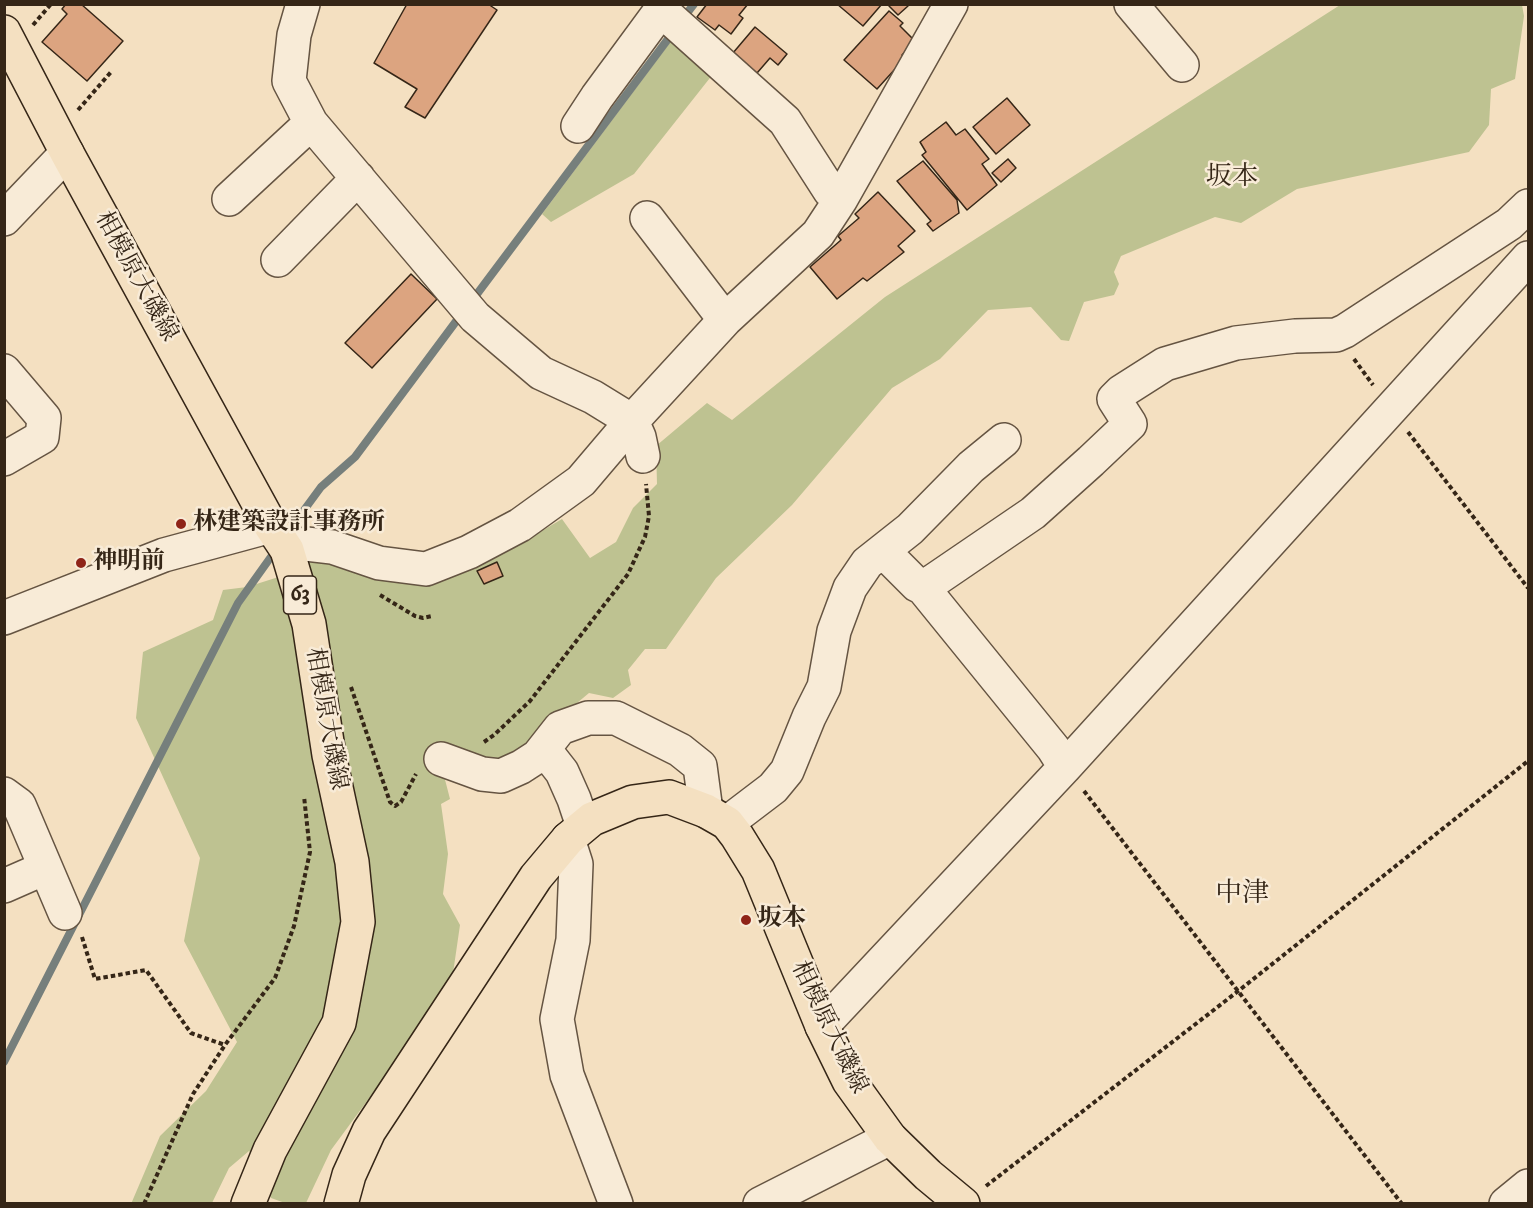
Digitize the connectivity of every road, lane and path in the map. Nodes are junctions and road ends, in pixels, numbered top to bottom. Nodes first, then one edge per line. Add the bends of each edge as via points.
1 (303, 4) edge
2 (951, 4) edge
3 (1131, 4) edge
4 (4, 32) edge
5 (1182, 65) dead end
6 (111, 72) dead end
7 (582, 111) dead end
8 (311, 123) junction
9 (63, 143) junction
10 (358, 178) junction
11 (229, 199) dead end
12 (841, 199) junction
13 (1528, 206) edge
14 (647, 218) dead end
15 (4, 219) edge
16 (1528, 258) edge
17 (278, 260) dead end
18 (725, 320) junction
19 (1336, 335) junction
20 (4, 371) edge
21 (1392, 410) junction
22 (632, 421) junction
23 (1004, 440) dead end
24 (643, 456) joint
25 (4, 459) edge
26 (279, 538) junction
27 (883, 551) junction
28 (923, 588) junction
29 (1528, 588) edge
30 (7, 612) edge
31 (351, 686) dead end
32 (544, 749) junction
33 (441, 759) junction
34 (1528, 761) edge
35 (1065, 767) junction
36 (304, 792) dead end
37 (4, 794) edge
38 (716, 817) junction
39 (575, 832) junction
40 (45, 868) junction
41 (4, 886) edge
42 (73, 922) joint
43 (1237, 992) junction
44 (822, 1026) junction
45 (225, 1045) junction
46 (890, 1138) junction
47 (1528, 1186) edge
48 (973, 1196) edge
49 (144, 1203) edge
50 (248, 1203) edge
51 (341, 1203) edge
52 (616, 1203) edge
53 (760, 1203) edge
54 (1402, 1203) edge
55 (1506, 1203) edge

1 - 8 street via 283,47 289,81
2 - 12 street
3 - 5 street
4 - 9 main road, 相模原大磯線 / 63
6 - 9 path
7 - 12 street via 661,10 785,121 830,191
8 - 10 street
8 - 11 street via 250,162
9 - 15 street
9 - 26 main road, 相模原大磯線 / 63
10 - 17 street
10 - 22 street via 467,308 541,373
12 - 18 street via 818,234
13 - 19 street via 1509,224
14 - 18 street
16 - 21 street
18 - 22 street
19 - 21 path
19 - 28 street via 1295,336 1226,346 1165,364 1110,400 1130,424 1033,513
20 - 25 street via 44,418 42,437
21 - 29 path
21 - 35 street
22 - 24 street
22 - 26 street via 581,481 520,525 426,569 380,563 332,547
23 - 27 street
24 - 33 path via 649,516 645,537 628,574 530,701 494,735
26 - 30 street via 164,555
26 - 50 main road, 相模原大磯線 / 63 via 309,624 329,755 352,862 358,922 339,1023 270,1150
27 - 28 street
27 - 38 street via 867,563 850,588 834,630 824,687 787,771 773,788
28 - 35 street
31 - 33 path via 390,802 395,806 401,802 414,776
32 - 33 street via 521,768 501,776 482,774
32 - 38 street via 560,728 588,718 616,718 680,750 700,766
32 - 39 street via 562,772 574,799
34 - 43 path
35 - 43 path
35 - 44 street
36 - 45 path via 310,852 294,926 274,978
37 - 40 street via 19,805
38 - 39 main road via 669,797 633,802 592,819
38 - 44 main road, 相模原大磯線 via 737,836 758,870
39 - 51 main road via 536,877 369,1131
39 - 52 street via 573,940 557,1019 567,1075
40 - 41 street
40 - 42 street
42 - 45 path via 95,979 146,970 191,1033
43 - 48 path
43 - 54 path
44 - 46 main road, 相模原大磯線 via 849,1081
45 - 49 path via 193,1094
46 - 48 main road, 相模原大磯線 via 928,1175
46 - 53 street
47 - 55 street

